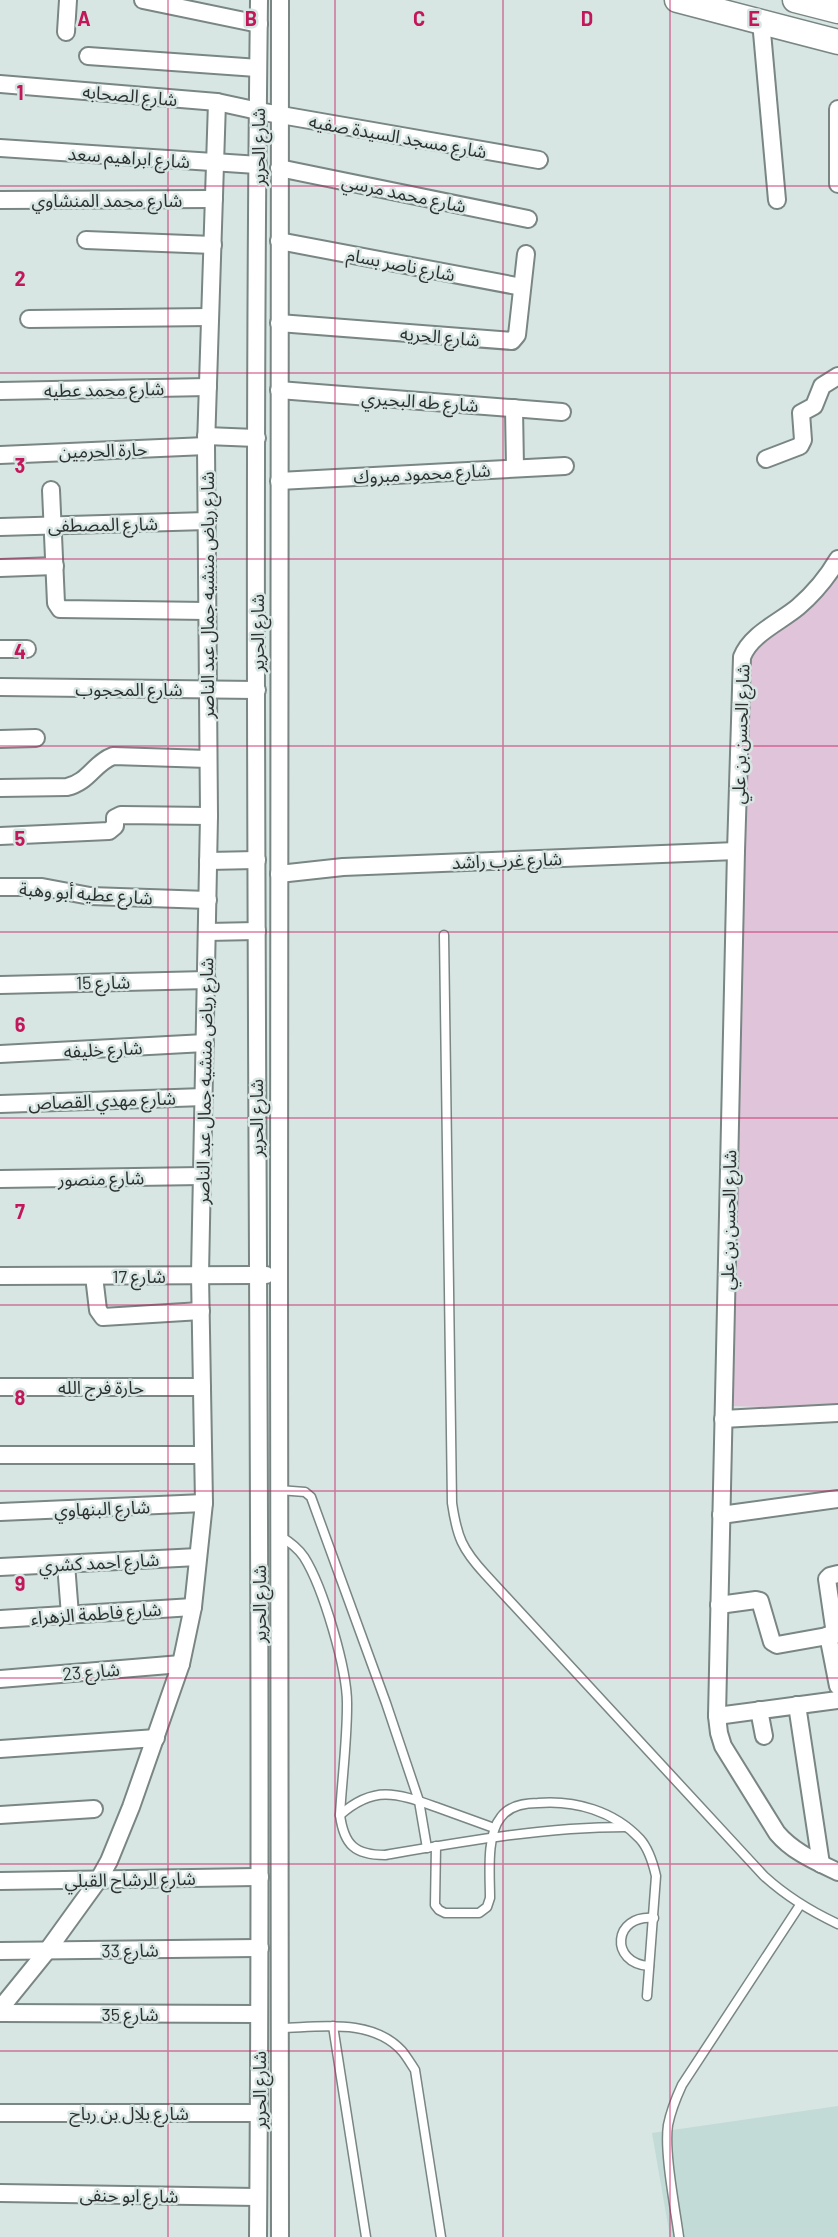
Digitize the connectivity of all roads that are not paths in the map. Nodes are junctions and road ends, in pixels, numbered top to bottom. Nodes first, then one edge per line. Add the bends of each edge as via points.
1 (68, 0) edge
2 (144, 0) edge
3 (260, 0) edge
4 (280, 0) edge
5 (677, 0) edge
6 (795, 0) edge
7 (838, 11) edge
8 (761, 21) junction
9 (259, 24) junction
10 (66, 32) dead end
11 (838, 42) edge
12 (88, 56) dead end
13 (258, 68) junction
14 (0, 84) edge
15 (217, 102) junction
16 (838, 110) edge
17 (258, 111) junction
18 (279, 114) junction
19 (0, 148) edge
20 (538, 160) dead end
21 (215, 163) junction
22 (258, 165) junction
23 (279, 168) junction
24 (838, 184) edge
25 (214, 199) junction
26 (0, 200) edge
27 (777, 200) dead end
28 (528, 219) dead end
29 (86, 240) dead end
30 (279, 241) junction
31 (213, 245) junction
32 (526, 254) dead end
33 (522, 287) junction
34 (210, 317) junction
35 (29, 319) dead end
36 (279, 322) junction
37 (838, 376) edge
38 (208, 387) junction
39 (279, 390) junction
40 (0, 391) edge
41 (514, 408) junction
42 (562, 412) dead end
43 (257, 438) junction
44 (206, 441) junction
45 (0, 455) edge
46 (766, 459) dead end
47 (565, 466) dead end
48 (515, 468) junction
49 (279, 481) junction
50 (51, 490) dead end
51 (207, 521) junction
52 (53, 525) junction
53 (0, 526) edge
54 (838, 559) edge
55 (55, 566) junction
56 (0, 568) edge
57 (207, 611) junction
58 (0, 649) edge
59 (27, 649) dead end
60 (0, 687) edge
61 (208, 689) junction
62 (257, 690) junction
63 (36, 738) dead end
64 (0, 739) edge
65 (208, 759) junction
66 (0, 788) edge
67 (209, 816) junction
68 (0, 836) edge
69 (736, 851) junction
70 (208, 861) junction
71 (257, 861) junction
72 (279, 874) junction
73 (0, 887) edge
74 (208, 900) junction
75 (257, 931) junction
76 (207, 932) junction
77 (444, 935) dead end
78 (279, 975) junction
79 (257, 976) junction
80 (207, 980) junction
81 (0, 985) edge
82 (257, 1006) junction
83 (279, 1006) junction
84 (205, 1044) junction
85 (0, 1054) edge
86 (204, 1097) junction
87 (0, 1104) edge
88 (202, 1176) junction
89 (0, 1179) edge
90 (279, 1274) junction
91 (200, 1275) junction
92 (256, 1275) junction
93 (0, 1276) edge
94 (94, 1276) junction
95 (201, 1311) junction
96 (0, 1387) edge
97 (202, 1387) junction
98 (838, 1413) edge
99 (723, 1419) junction
100 (0, 1455) edge
101 (203, 1455) junction
102 (258, 1490) junction
103 (279, 1490) junction
104 (838, 1499) edge
105 (204, 1503) junction
106 (0, 1512) edge
107 (721, 1515) junction
108 (280, 1536) junction
109 (198, 1557) junction
110 (66, 1564) junction
111 (0, 1567) edge
112 (838, 1574) edge
113 (719, 1605) junction
114 (193, 1607) junction
115 (69, 1615) junction
116 (0, 1619) edge
117 (834, 1634) edge
118 (181, 1664) junction
119 (0, 1679) edge
120 (838, 1686) edge
121 (838, 1700) edge
122 (797, 1705) junction
123 (759, 1710) junction
124 (717, 1716) junction
125 (764, 1736) dead end
126 (156, 1738) junction
127 (0, 1749) edge
128 (419, 1801) junction
129 (94, 1809) dead end
130 (0, 1815) edge
131 (340, 1815) junction
132 (626, 1827) junction
133 (493, 1832) junction
134 (431, 1847) junction
135 (821, 1864) junction
136 (838, 1872) edge
137 (260, 1877) junction
138 (99, 1879) junction
139 (0, 1881) edge
140 (800, 1905) junction
141 (654, 1918) junction
142 (838, 1924) edge
143 (260, 1948) junction
144 (0, 1951) edge
145 (48, 1951) junction
146 (649, 1966) junction
147 (646, 1996) dead end
148 (281, 2001) junction
149 (0, 2011) edge
150 (259, 2015) junction
151 (333, 2026) junction
152 (281, 2028) junction
153 (0, 2113) edge
154 (258, 2113) junction
155 (0, 2193) edge
156 (258, 2197) junction
157 (258, 2237) edge
158 (280, 2237) edge
159 (366, 2237) edge
160 (441, 2237) edge
161 (679, 2237) edge

1 - 10 street
2 - 9 street
3 - 9 street, شارع الحرير
4 - 18 street, شارع الحرير
5 - 8 main road
6 - 7 main road
8 - 11 main road
8 - 27 street
9 - 13 street, شارع الحرير
12 - 13 street
13 - 17 street, شارع الحرير
14 - 15 street, شارع الصحابه
15 - 17 street, شارع الصحابه
15 - 21 street, شارع رياض منشيه جمال عبد الناصر
16 - 24 street
17 - 18 street, شارع مسجد السيدة صفيه
17 - 22 street, شارع الحرير
18 - 20 street, شارع مسجد السيدة صفيه
18 - 23 street, شارع الحرير
19 - 21 street, شارع ابراهيم سعد
21 - 22 street, شارع ابراهيم سعد
21 - 25 street, شارع رياض منشيه جمال عبد الناصر
22 - 43 street, شارع الحرير
23 - 28 street, شارع محمد مرسي
23 - 30 street, شارع الحرير
25 - 26 street, شارع محمد المنشاوي
25 - 31 street, شارع رياض منشيه جمال عبد الناصر
29 - 31 street
30 - 33 street, شارع ناصر بسام
30 - 36 street, شارع الحرير
31 - 34 street, شارع رياض منشيه جمال عبد الناصر
32 - 33 street, شارع الحريه
33 - 36 street, شارع الحريه via 517,335 512,341
34 - 35 street
34 - 38 street, شارع رياض منشيه جمال عبد الناصر
36 - 39 street, شارع الحرير
37 - 46 street via 822,386 814,406 801,413 800,446
38 - 40 street, شارع محمد عطيه
38 - 44 street, شارع رياض منشيه جمال عبد الناصر
39 - 41 street, شارع طه البحيري
39 - 49 street, شارع الحرير
41 - 42 street, شارع طه البحيري
41 - 48 street
43 - 44 street, حارة الحرمين
43 - 62 street, شارع الحرير
44 - 45 street, حارة الحرمين
44 - 51 street, شارع رياض منشيه جمال عبد الناصر
47 - 48 street, شارع محمود مبروك
48 - 49 street, شارع محمود مبروك
49 - 72 street, شارع الحرير
50 - 52 street
51 - 52 street, شارع المصطفى
51 - 57 street, شارع رياض منشيه جمال عبد الناصر
52 - 53 street, شارع المصطفى
52 - 55 street
54 - 69 street, شارع الحسن بن علي via 800,605 753,640 742,657
55 - 56 street
55 - 57 street via 57,606 62,610
57 - 61 street, شارع رياض منشيه جمال عبد الناصر
58 - 59 street
60 - 61 street, شارع المحجوب
61 - 62 street, شارع المحجوب
61 - 65 street, شارع رياض منشيه جمال عبد الناصر
62 - 71 street, شارع الحرير
63 - 64 street
65 - 66 street via 113,756 76,785
65 - 67 street, شارع رياض منشيه جمال عبد الناصر
67 - 68 street via 121,815 109,831
67 - 70 street, شارع رياض منشيه جمال عبد الناصر
69 - 72 street, شارع غرب راشد via 343,867
69 - 99 street, شارع الحسن بن علي
70 - 71 street
70 - 74 street, شارع رياض منشيه جمال عبد الناصر
71 - 75 street, شارع الحرير
72 - 78 street, شارع الحرير
73 - 74 street, شارع عطيه أبو وهبة via 42,887 90,896
74 - 76 street, شارع رياض منشيه جمال عبد الناصر
75 - 76 street
75 - 79 street, شارع الحرير
76 - 80 street, شارع رياض منشيه جمال عبد الناصر
77 - 140 lane via 452,1503 456,1530 467,1554 485,1574 764,1876
78 - 79 street
78 - 83 street, شارع الحرير
79 - 82 street, شارع الحرير
80 - 81 street, شارع 15
80 - 84 street, شارع رياض منشيه جمال عبد الناصر
82 - 83 street
82 - 92 street, شارع الحرير
83 - 90 street, شارع الحرير
84 - 85 street, شارع خليفه
84 - 86 street, شارع رياض منشيه جمال عبد الناصر
86 - 87 street, شارع مهدي القصاص
86 - 88 street, شارع رياض منشيه جمال عبد الناصر
88 - 89 street, شارع منصور
88 - 91 street, شارع رياض منشيه جمال عبد الناصر
90 - 92 street, شارع 17
90 - 103 street, شارع الحرير
91 - 92 street, شارع 17
91 - 94 street, شارع 17
91 - 95 street, شارع رياض منشيه جمال عبد الناصر
92 - 102 street, شارع الحرير
93 - 94 street, شارع 17
94 - 95 street via 98,1310 103,1317
95 - 97 street, شارع رياض منشيه جمال عبد الناصر
96 - 97 street, حارة فرج الله
97 - 101 street, شارع رياض منشيه جمال عبد الناصر
98 - 99 street
99 - 107 street, شارع الحسن بن علي
100 - 101 street
101 - 105 street, شارع رياض منشيه جمال عبد الناصر
102 - 103 street
102 - 137 street, شارع الحرير
103 - 108 street, شارع الحرير
103 - 128 lane via 305,1492 311,1497
104 - 107 street
105 - 106 street, شارع البنهاوي
105 - 109 street, شارع رياض منشيه جمال عبد الناصر
107 - 113 street, شارع الحسن بن علي
108 - 131 lane via 293,1544 310,1568 327,1611 343,1672 347,1704
108 - 148 street, شارع الحرير
109 - 110 street, شارع احمد كشري
109 - 114 street, شارع رياض منشيه جمال عبد الناصر
110 - 111 street, شارع احمد كشري
110 - 115 street
112 - 117 street via 827,1579
113 - 117 street via 760,1601 774,1644
113 - 124 street, شارع الحسن بن علي
114 - 115 street, شارع فاطمة الزهراء
114 - 118 street, شارع رياض منشيه جمال عبد الناصر
115 - 116 street, شارع فاطمة الزهراء
117 - 120 street
118 - 119 street, شارع 23
118 - 126 street, شارع رياض منشيه جمال عبد الناصر
121 - 122 street
122 - 123 street
122 - 135 street
123 - 124 street
123 - 125 street
124 - 135 street, شارع الحسن بن علي via 723,1746 777,1833 787,1845
126 - 127 street
126 - 138 street, شارع رياض منشيه جمال عبد الناصر
128 - 131 lane via 395,1794 369,1796
128 - 133 lane
128 - 134 lane
129 - 130 street
131 - 134 lane via 342,1833 352,1847 368,1855
132 - 133 lane
132 - 133 lane via 596,1810 554,1802 514,1806 502,1815
132 - 141 lane via 641,1840 651,1857 656,1876
133 - 134 lane
133 - 134 lane via 490,1898 479,1913 445,1913 435,1905
135 - 136 street, شارع الحسن بن علي
137 - 138 street, شارع الرشاح القبلي
137 - 143 street, شارع الحرير
138 - 139 street, شارع الرشاح القبلي
138 - 145 street, شارع رياض منشيه جمال عبد الناصر
140 - 142 lane
140 - 161 lane via 672,2105 668,2150
141 - 146 lane
141 - 146 lane via 632,1920 620,1939 628,1959
143 - 145 street, شارع 33
143 - 150 street, شارع الحرير
144 - 145 street, شارع 33
145 - 149 street, شارع رياض منشيه جمال عبد الناصر
146 - 147 lane
148 - 150 street
148 - 152 street, شارع الحرير
149 - 150 street, شارع 35
150 - 152 street
150 - 154 street, شارع الحرير
151 - 152 lane
151 - 159 lane
151 - 160 lane via 358,2028 381,2036 401,2050 415,2070
152 - 158 street, شارع الحرير
153 - 154 street, شارع بلال بن رباح
154 - 156 street, شارع الحرير
155 - 156 street, شارع ابو حنفى
156 - 157 street, شارع الحرير

